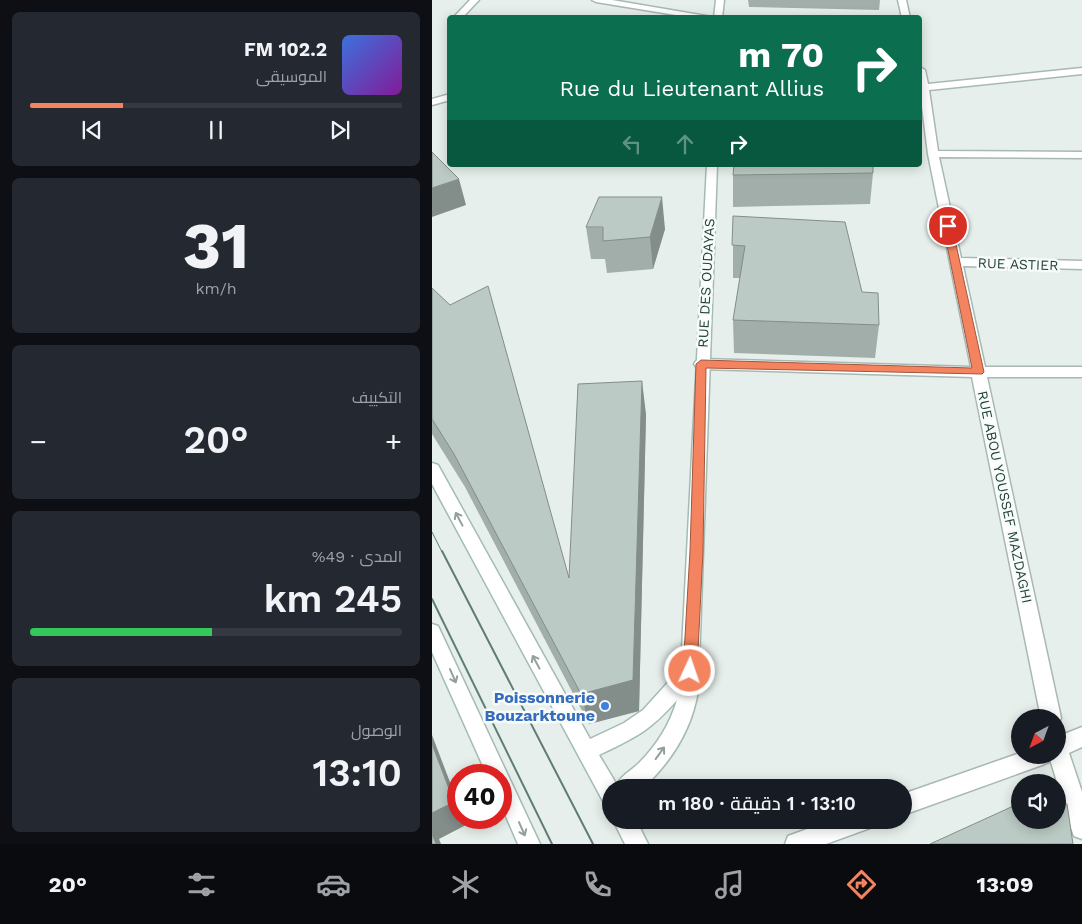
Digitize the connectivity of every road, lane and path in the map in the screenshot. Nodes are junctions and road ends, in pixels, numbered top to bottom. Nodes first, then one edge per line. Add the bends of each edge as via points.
1 (475, 0) edge
2 (596, 0) edge
3 (720, 0) edge
4 (902, 0) edge
5 (460, 15) edge
6 (694, 15) edge
7 (718, 15) edge
8 (905, 15) edge
9 (1082, 71) edge
10 (922, 88) edge
11 (447, 98) edge
12 (432, 102) edge
13 (932, 154) junction
14 (1082, 155) edge
15 (712, 167) edge
16 (955, 262) junction
17 (1082, 265) edge
18 (701, 364) junction
19 (978, 372) junction
20 (1082, 372) edge
21 (432, 469) edge
22 (432, 632) edge
23 (690, 671) junction
24 (1049, 709) edge
25 (1082, 736) edge
26 (1066, 744) edge
27 (585, 750) junction
28 (493, 764) edge
29 (1017, 764) edge
30 (1062, 764) edge
31 (638, 779) edge
32 (602, 780) edge
33 (912, 802) edge
34 (512, 806) edge
35 (1082, 828) edge
36 (629, 829) edge
37 (837, 829) edge
38 (529, 844) edge
39 (637, 844) edge
40 (796, 844) edge

1 - 5 street
2 - 6 street
3 - 7 street
4 - 8 street
9 - 10 street
10 - 13 street, RUE ABOU YOUSSEF MAZDAGHI
11 - 12 street
13 - 14 street
13 - 16 street, RUE ABOU YOUSSEF MAZDAGHI
15 - 18 street, RUE DES OUDAYAS
16 - 17 street, RUE ASTIER
16 - 19 street, RUE ABOU YOUSSEF MAZDAGHI
18 - 19 street
18 - 23 street, RUE DES OUDAYAS
19 - 20 street
19 - 24 street, RUE ABOU YOUSSEF MAZDAGHI
27 -> 21 street
22 -> 28 street
23 - 27 street via 650,716 631,730
31 -> 23 street, RUE DES OUDAYAS via 660,756 675,731 686,705
25 - 26 street
27 - 32 street
29 - 33 street
30 - 35 street
34 -> 38 street
36 - 39 street
37 - 40 street

